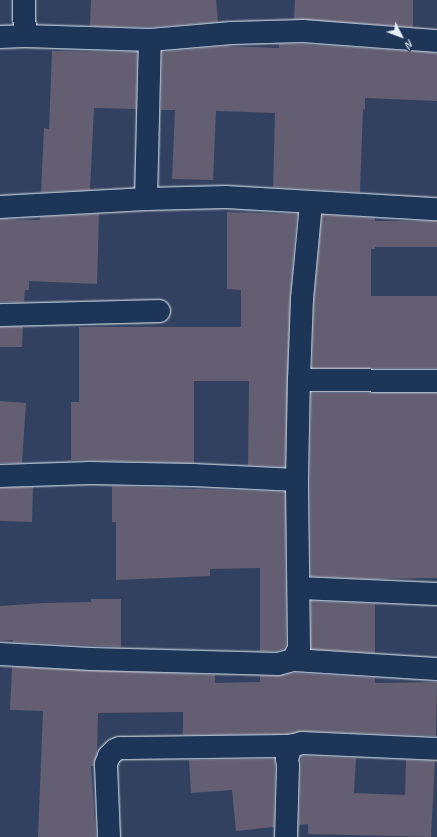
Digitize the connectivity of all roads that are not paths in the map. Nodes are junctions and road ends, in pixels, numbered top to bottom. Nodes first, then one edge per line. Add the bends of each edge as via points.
1 (24, 0) edge
2 (25, 36) junction
3 (0, 37) edge
4 (150, 40) junction
5 (435, 40) dead end
6 (146, 199) junction
7 (311, 203) junction
8 (0, 207) edge
9 (437, 209) edge
10 (159, 311) dead end
11 (0, 315) edge
12 (299, 380) junction
13 (437, 381) edge
14 (0, 476) edge
15 (297, 480) junction
16 (299, 588) junction
17 (437, 594) edge
18 (0, 654) edge
19 (293, 660) junction
20 (437, 669) edge
21 (291, 746) junction
22 (437, 749) edge
23 (109, 837) edge
24 (286, 837) edge

1 - 2 street
2 - 3 street
2 - 4 street
4 - 5 street via 232,33 303,32
4 - 6 street
6 - 7 street via 226,197
6 - 8 street
7 - 9 street
7 - 12 street via 302,299
10 - 11 street
12 - 13 street
12 - 15 street
14 - 15 street via 90,473
15 - 16 street
16 - 17 street
16 - 19 street via 299,648
18 - 19 street via 278,664
19 - 20 street
21 - 22 street via 302,743
21 - 23 street via 114,750 106,764
21 - 24 street via 287,759

